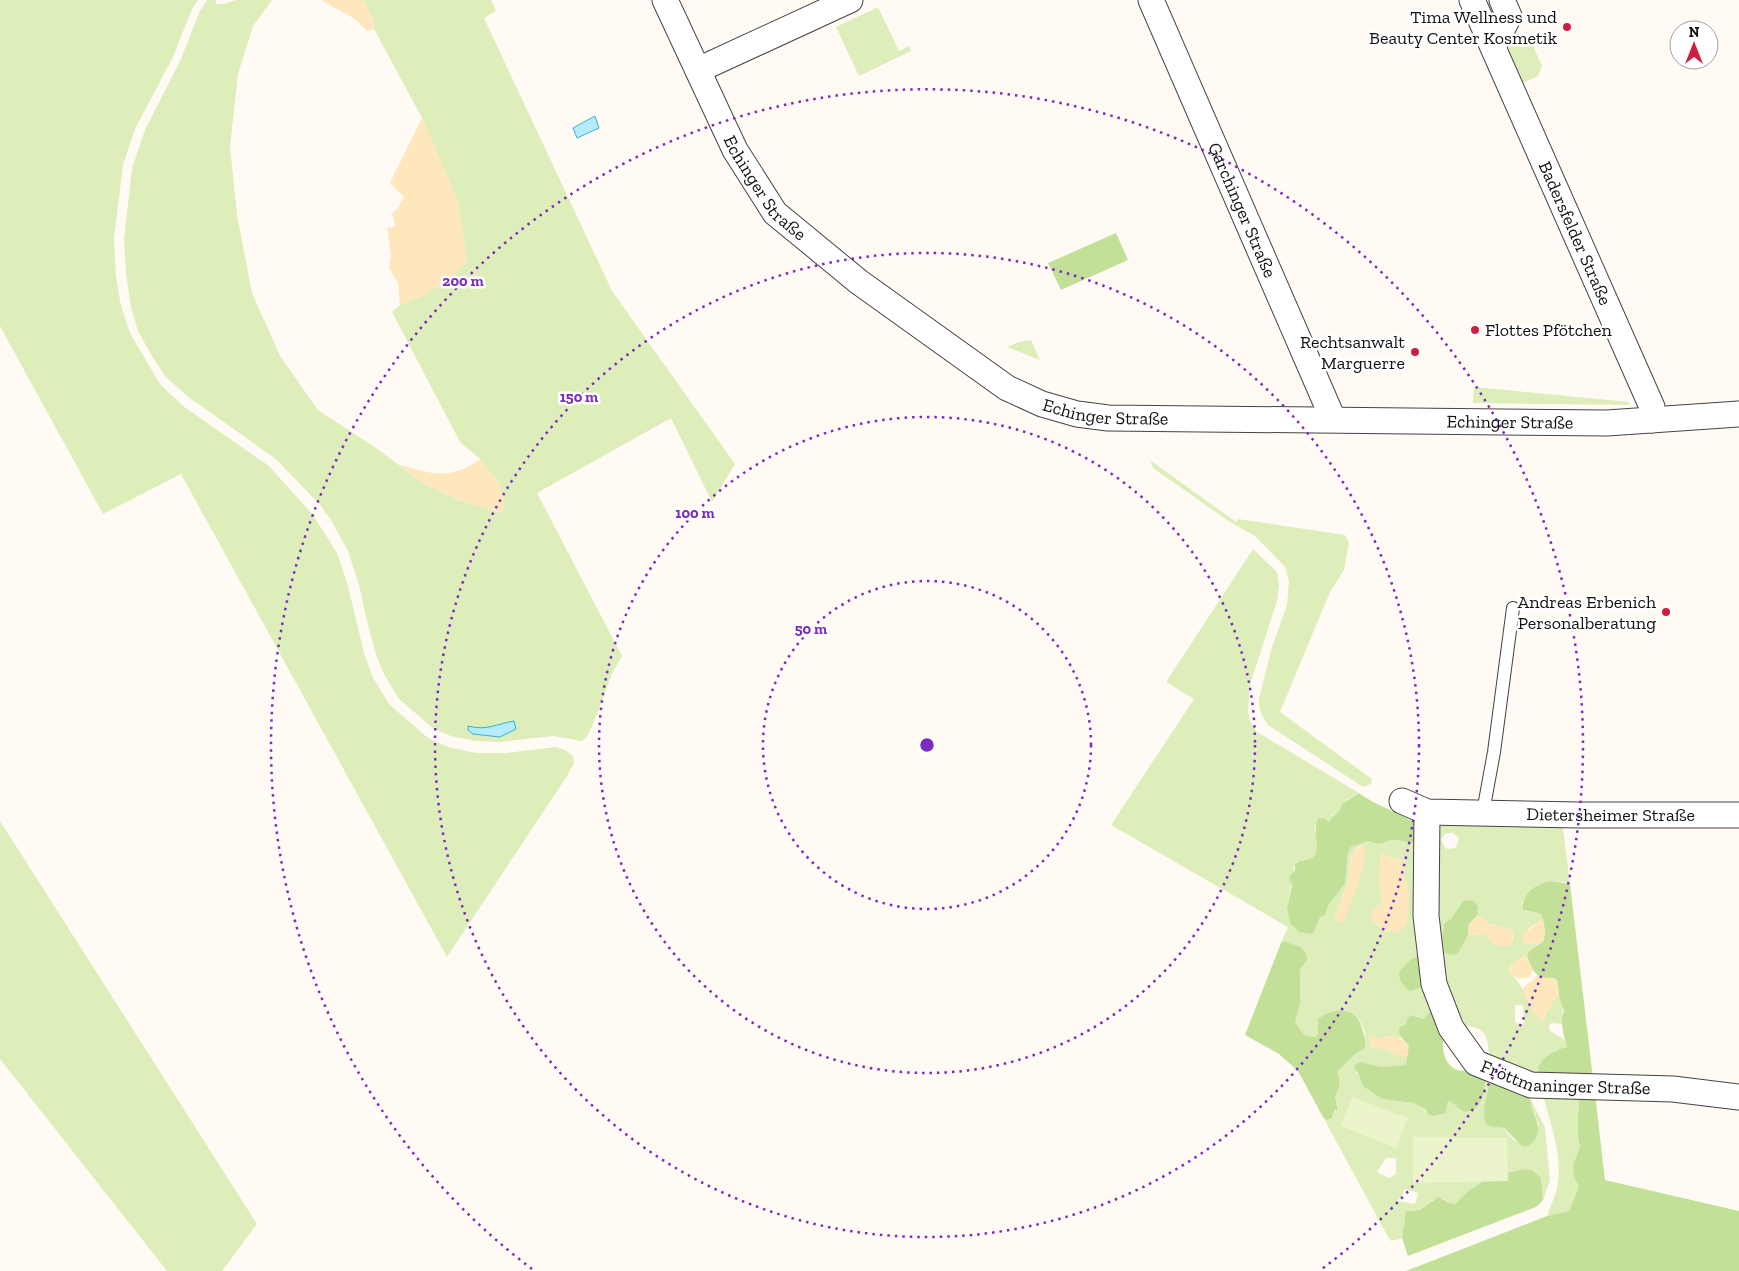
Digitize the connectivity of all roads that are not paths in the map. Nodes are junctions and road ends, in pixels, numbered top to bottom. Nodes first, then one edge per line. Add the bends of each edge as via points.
1 (665, 0) edge
2 (850, 0) edge
3 (1151, 0) edge
4 (1472, 0) edge
5 (1502, 0) edge
6 (1492, 47) junction
7 (698, 70) junction
8 (1739, 414) edge
9 (1332, 419) junction
10 (1652, 420) junction
11 (1513, 608) dead end
12 (1402, 801) dead end
13 (1427, 812) junction
14 (1483, 812) junction
15 (1739, 815) edge
16 (1739, 1096) edge

1 - 7 street, Echinger Straße
2 - 7 street
3 - 9 street, Garchinger Straße
4 - 6 street, Badersfelder Straße
5 - 6 street via 1509,16
6 - 10 street, Badersfelder Straße via 1652,407
7 - 9 street, Echinger Straße via 735,150 775,213 859,282 1007,388 1042,404 1077,414 1108,418
8 - 10 street, Echinger Straße
9 - 10 street, Echinger Straße via 1608,423
11 - 14 lane
12 - 13 street, Dietersheimer Straße
13 - 14 street, Dietersheimer Straße
13 - 16 street, Fröttmaninger Straße via 1426,916 1434,984 1451,1028 1476,1063 1530,1085 1673,1088
14 - 15 street, Dietersheimer Straße

